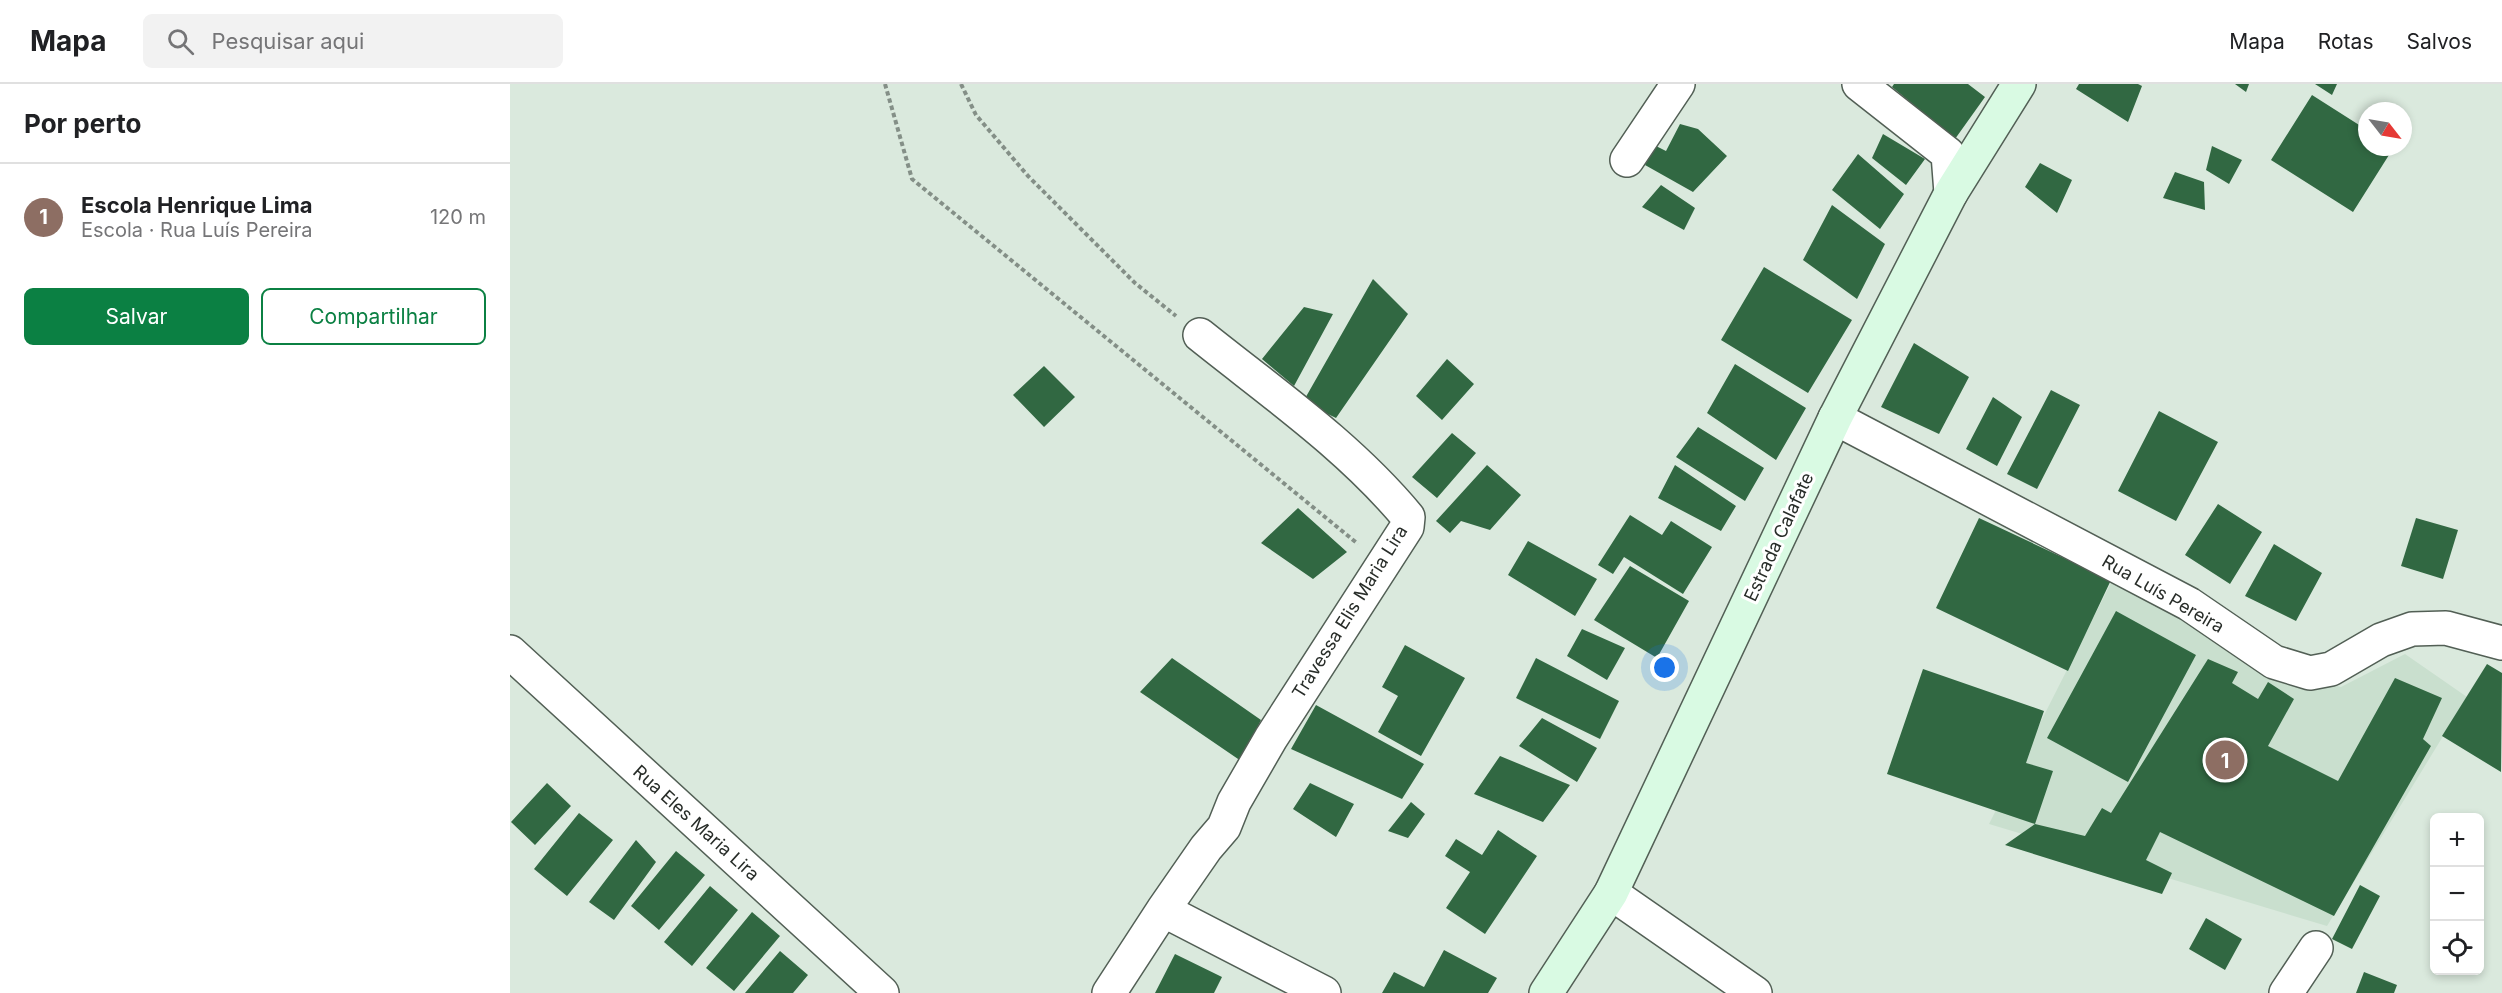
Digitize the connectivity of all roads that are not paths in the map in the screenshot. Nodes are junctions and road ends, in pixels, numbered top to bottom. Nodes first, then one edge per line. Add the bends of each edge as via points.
1 (1678, 84) edge
2 (1859, 84) edge
3 (2019, 84) edge
4 (1627, 160) dead end
5 (1952, 193) junction
6 (1200, 335) road end
7 (1835, 418) junction
8 (2502, 643) edge
9 (510, 652) edge
10 (1611, 892) junction
11 (1163, 910) junction
12 (2316, 948) dead end
13 (882, 993) edge
14 (1109, 993) edge
15 (1324, 993) edge
16 (1546, 993) edge
17 (1755, 993) edge
18 (2286, 993) edge

1 - 4 street
2 - 5 street via 1948,154
3 - 5 street, Estrada Calafate
5 - 7 street, Estrada Calafate
6 - 11 street, Travessa Elis Maria Lira via 1340,449 1385,489 1408,517 1407,527 1271,738 1224,827
7 - 8 street, Rua Luís Pereira via 2189,604 2274,662 2310,673 2331,669 2381,640 2412,629 2446,628
7 - 10 street, Estrada Calafate
9 - 13 street, Rua Eles Maria Lira
10 - 16 street, Estrada Calafate
10 - 17 street
11 - 14 street, Travessa Elis Maria Lira
11 - 15 street
12 - 18 street

